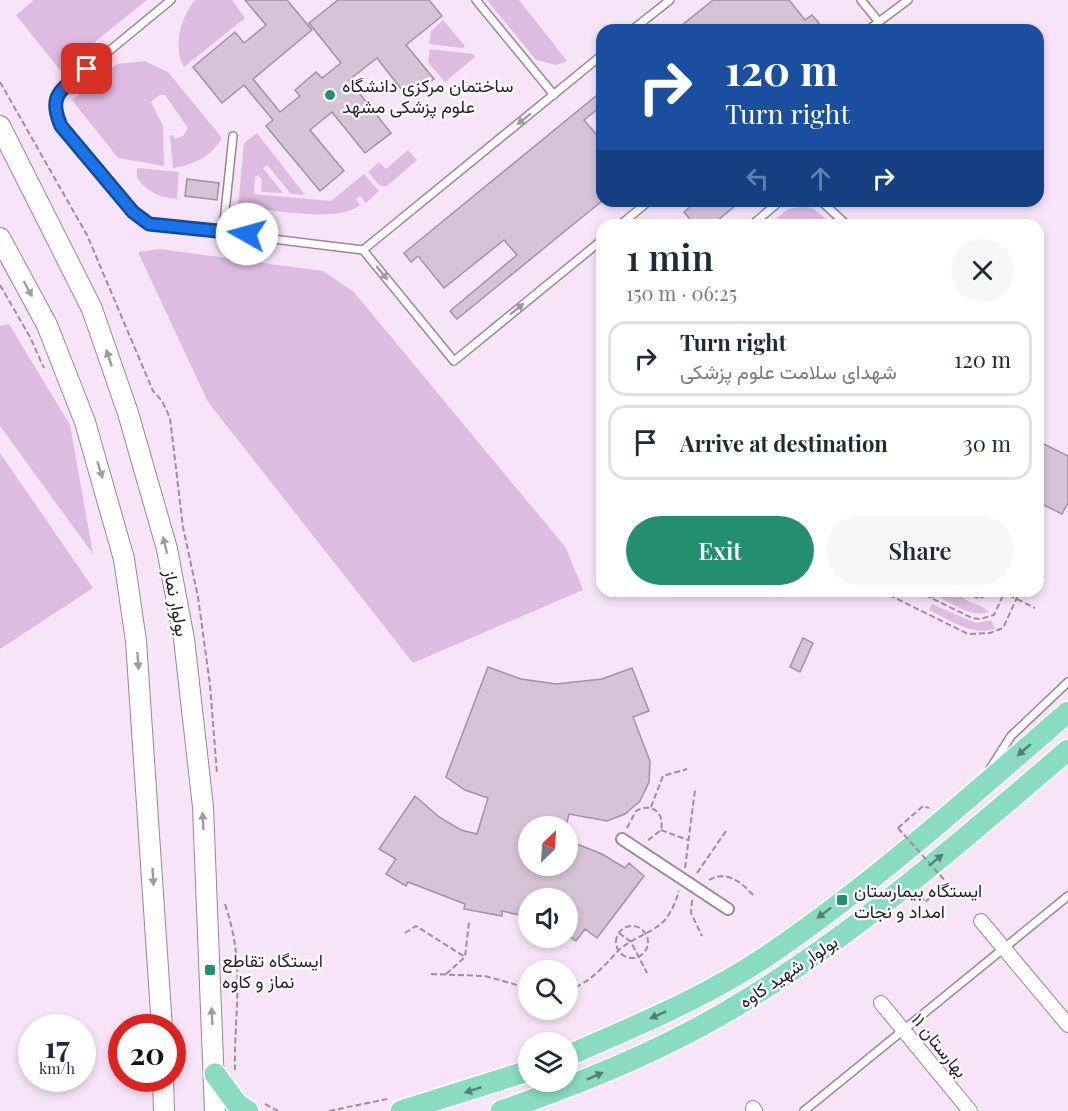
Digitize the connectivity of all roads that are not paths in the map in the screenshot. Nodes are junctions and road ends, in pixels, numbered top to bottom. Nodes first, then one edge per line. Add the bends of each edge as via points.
1 (171, 0) edge
2 (476, 0) edge
3 (670, 0) edge
4 (861, 0) edge
5 (908, 0) edge
6 (879, 22) junction
7 (640, 24) edge
8 (876, 24) edge
9 (596, 60) edge
10 (554, 94) junction
11 (0, 126) edge
12 (233, 136) dead end
13 (642, 207) edge
14 (773, 207) edge
15 (828, 207) edge
16 (627, 219) edge
17 (759, 219) edge
18 (841, 219) edge
19 (223, 231) junction
20 (0, 238) edge
21 (596, 245) edge
22 (363, 250) junction
23 (1068, 682) edge
24 (1068, 712) edge
25 (1068, 750) edge
26 (974, 794) junction
27 (622, 839) road end
28 (1068, 896) edge
29 (728, 909) dead end
30 (981, 921) dead end
31 (1004, 947) junction
32 (881, 1003) dead end
33 (161, 1014) edge
34 (1068, 1025) edge
35 (904, 1030) junction
36 (578, 1051) edge
37 (215, 1074) junction
38 (518, 1074) edge
39 (163, 1092) edge
40 (164, 1111) edge
41 (215, 1111) edge
42 (248, 1111) edge
43 (401, 1111) edge
44 (501, 1111) edge
45 (804, 1111) edge
46 (970, 1111) edge

1 - 19 lane via 69,84 56,98 53,109 61,126 133,212 149,224
2 - 10 lane
3 - 7 lane
4 - 6 lane
5 - 6 lane
6 - 8 lane
9 - 10 lane
10 -> 22 lane
37 -> 11 main road, بولوار نماز via 203,807 184,639 166,549 128,413 92,309
12 - 19 lane
13 - 16 lane
14 - 17 lane
15 - 18 lane
19 - 22 lane
20 -> 33 main road via 47,325 85,422 124,559 136,641
22 -> 21 lane via 454,361
23 - 26 lane via 1011,736
24 -> 26 main road, بولوار شهید کاوه
44 -> 25 main road, بولوار شهید کاوه via 567,1088 673,1041 740,1004 858,922
26 -> 36 main road, بولوار شهید کاوه via 766,957 665,1013
27 - 29 street
28 - 31 lane
30 - 31 street
31 - 34 street
31 - 35 lane
32 - 35 street, بهارستان ۱۱
35 - 45 lane
35 - 46 street, بهارستان ۱۱
37 - 41 main road, بولوار نماز
37 - 42 main road via 237,1104
38 -> 43 main road
39 - 40 main road

